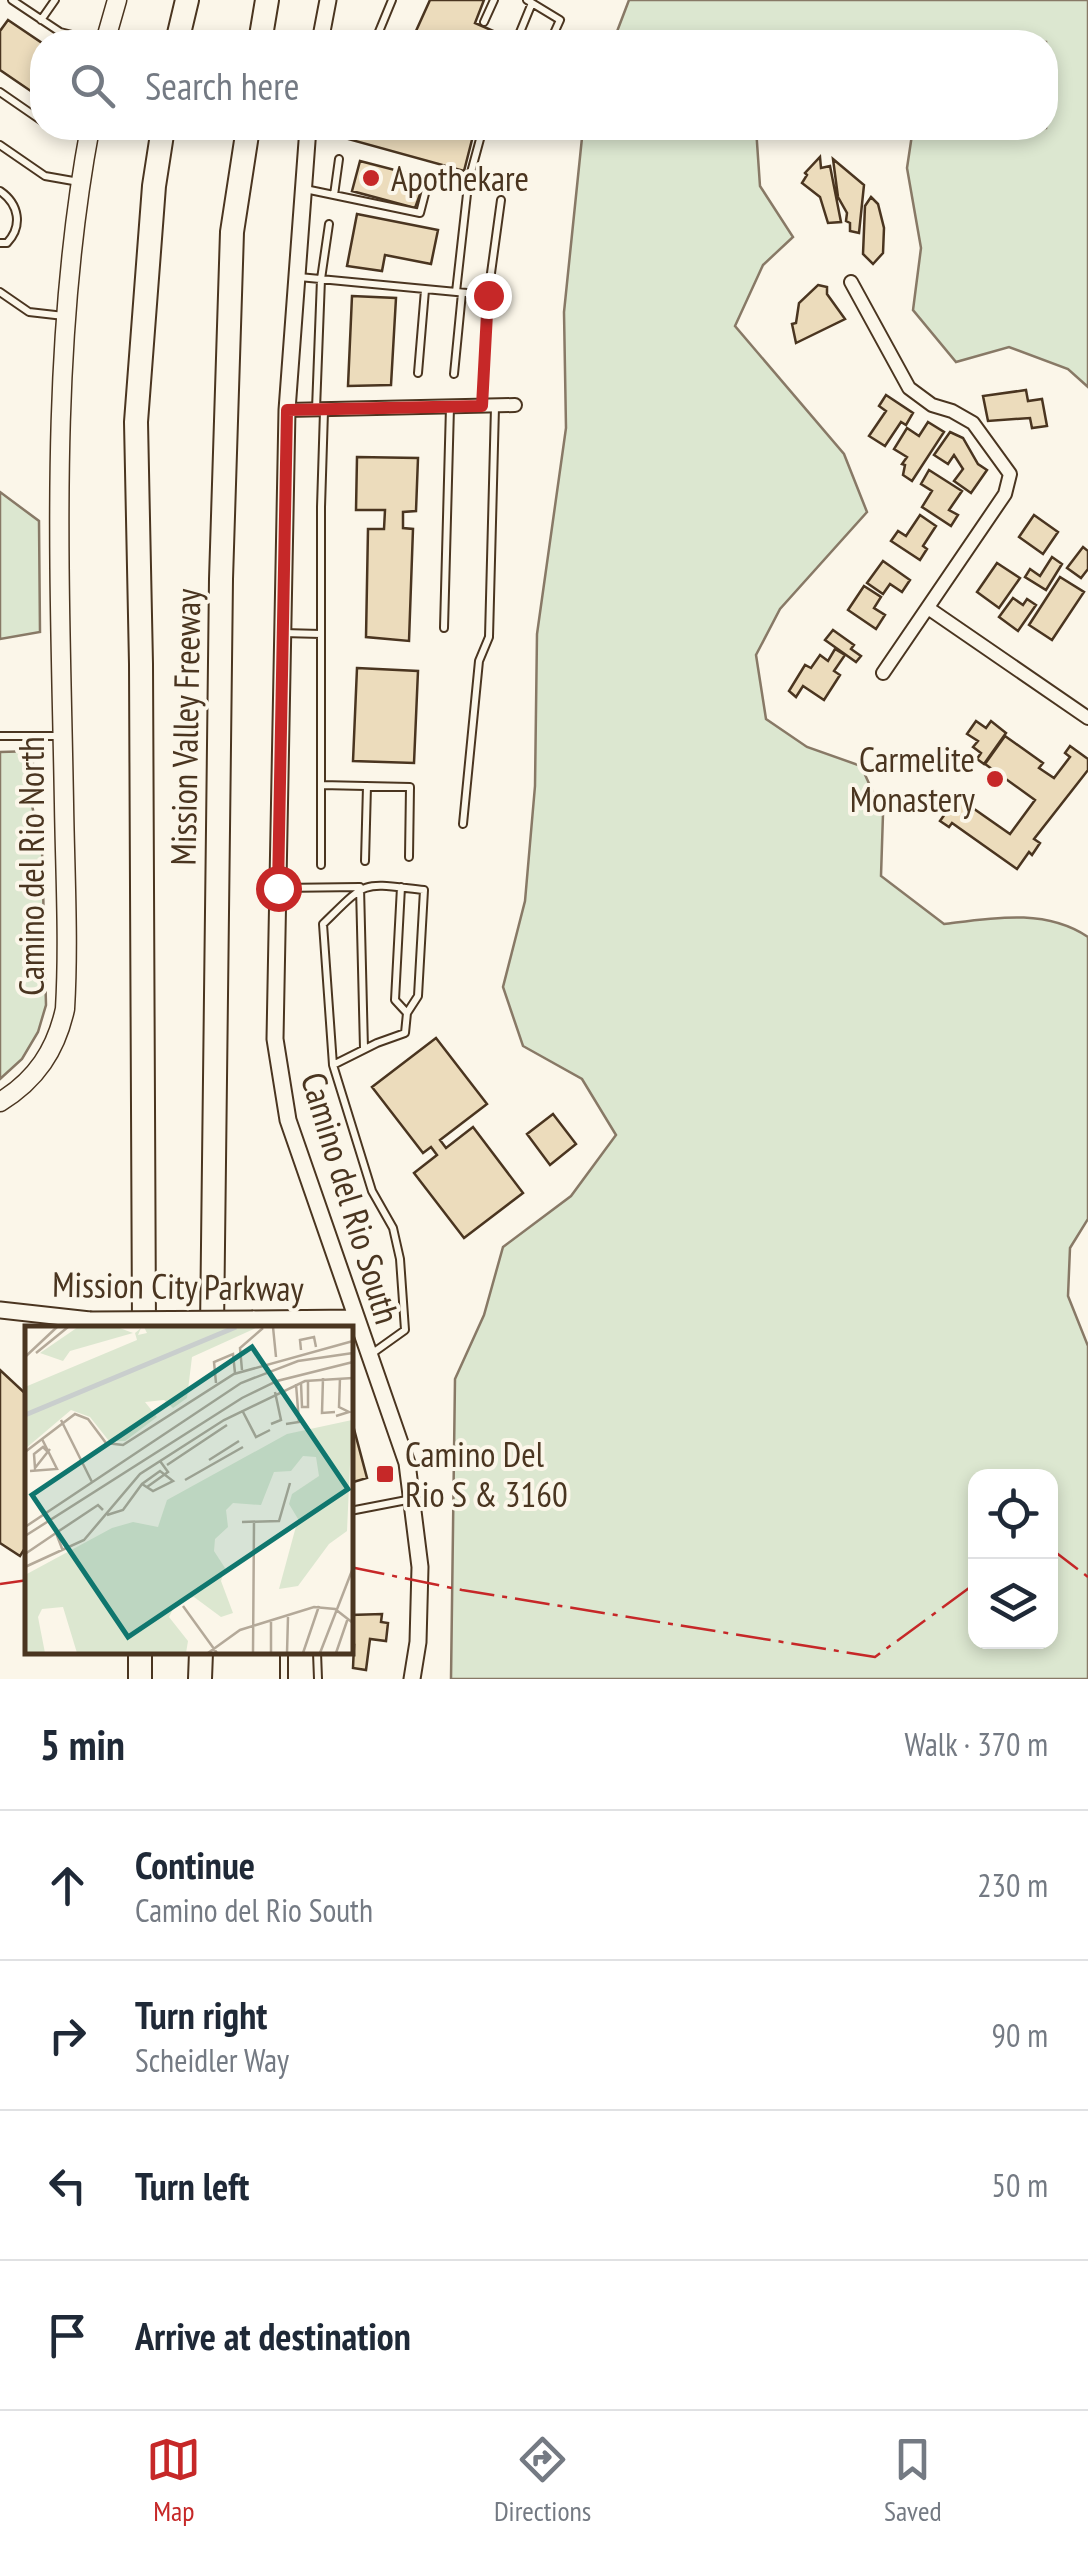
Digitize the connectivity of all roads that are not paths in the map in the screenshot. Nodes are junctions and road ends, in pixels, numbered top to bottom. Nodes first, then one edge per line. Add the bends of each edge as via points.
1 (12, 0) edge
2 (54, 0) edge
3 (117, 0) edge
4 (187, 0) edge
5 (266, 0) edge
6 (328, 0) edge
7 (392, 0) edge
8 (494, 0) edge
9 (530, 2) edge
10 (41, 20) junction
11 (484, 22) dead end
12 (57, 30) edge
13 (107, 30) edge
14 (181, 30) edge
15 (262, 30) edge
16 (322, 30) edge
17 (380, 30) edge
18 (520, 30) edge
19 (555, 30) edge
20 (0, 92) edge
21 (30, 113) edge
22 (87, 140) edge
23 (161, 140) edge
24 (246, 140) edge
25 (307, 140) edge
26 (480, 140) edge
27 (0, 145) edge
28 (339, 159) dead end
29 (470, 176) dead end
30 (79, 182) junction
31 (427, 186) dead end
32 (304, 189) junction
33 (0, 191) edge
34 (467, 194) dead end
35 (334, 196) junction
36 (501, 200) dead end
37 (329, 224) dead end
38 (0, 243) edge
39 (298, 277) junction
40 (321, 280) junction
41 (851, 282) dead end
42 (425, 289) junction
43 (0, 292) edge
44 (459, 292) junction
45 (488, 295) junction
46 (65, 316) junction
47 (418, 373) dead end
48 (454, 374) dead end
49 (515, 405) dead end
50 (450, 406) junction
51 (489, 406) junction
52 (287, 410) junction
53 (320, 410) junction
54 (928, 608) junction
55 (444, 628) dead end
56 (282, 633) junction
57 (321, 634) junction
58 (883, 673) dead end
59 (1088, 718) edge
60 (0, 736) edge
61 (63, 736) junction
62 (321, 785) junction
63 (368, 786) junction
64 (463, 824) dead end
65 (409, 857) dead end
66 (365, 861) dead end
67 (321, 865) dead end
68 (360, 887) junction
69 (401, 887) junction
70 (278, 888) junction
71 (407, 1014) junction
72 (364, 1050) junction
73 (333, 1065) junction
74 (0, 1102) edge
75 (0, 1310) edge
76 (356, 1318) junction
77 (144, 1326) edge
78 (212, 1326) edge
79 (370, 1356) junction
80 (412, 1499) junction
81 (352, 1511) edge
82 (201, 1654) edge
83 (200, 1679) edge
84 (412, 1679) edge

1 - 10 lane
2 - 10 lane
3 - 13 main road
4 - 14 highway
5 - 15 highway
6 - 16 street
7 - 17 lane
8 - 11 lane
9 - 18 lane
9 - 19 lane via 560,20
10 - 12 lane
20 - 21 lane
22 - 30 main road, Camino del Rio North
23 - 77 highway, Mission Valley Freeway via 136,422
24 - 78 highway, Mission Valley Freeway via 232,232 222,540
25 - 32 street, Camino del Rio South
26 - 29 lane
27 - 30 lane via 45,176
28 - 35 lane
30 - 46 main road, Camino del Rio North
31 - 35 lane via 420,213
32 - 35 lane
32 - 39 street, Camino del Rio South
33 - 38 lane via 16,207 14,234
34 - 44 lane
36 - 45 lane
37 - 40 lane
39 - 40 lane
39 - 52 street, Camino del Rio South
40 - 42 lane
40 - 53 lane
41 - 54 street via 909,388 973,423 1010,474 1005,494
42 - 44 lane
42 - 47 lane
43 - 46 lane via 29,312
44 - 45 lane
44 - 48 lane
45 - 51 lane
46 - 61 main road, Camino del Rio North via 58,559
49 - 51 street
50 - 51 street
50 - 53 street
50 - 55 lane
51 - 64 lane via 489,637 479,661
52 - 53 street
52 - 56 street, Camino del Rio South
53 - 57 lane
54 - 58 street
54 - 59 street
56 - 57 lane
56 - 70 street, Camino del Rio South
57 - 62 lane
60 - 61 lane
61 - 74 main road, Camino del Rio North via 65,1009 49,1056
62 - 63 lane
62 - 67 lane
63 - 65 lane via 410,787
63 - 66 lane
68 - 69 lane
68 - 70 lane
68 - 72 lane
68 - 73 lane via 323,924
69 - 71 lane via 395,1000
69 - 71 lane via 424,890 418,996
70 - 76 street, Camino del Rio South via 275,1039 288,1120
71 - 72 lane via 405,1033
72 - 73 lane
73 - 79 lane via 400,1258 405,1330
75 - 76 street, Mission City Parkway, bridge via 90,1320
76 - 79 street, Camino del Rio South
79 - 80 street, Camino del Rio South via 407,1463
80 - 81 lane
80 - 84 street, Camino del Rio South via 420,1567
82 - 83 highway

